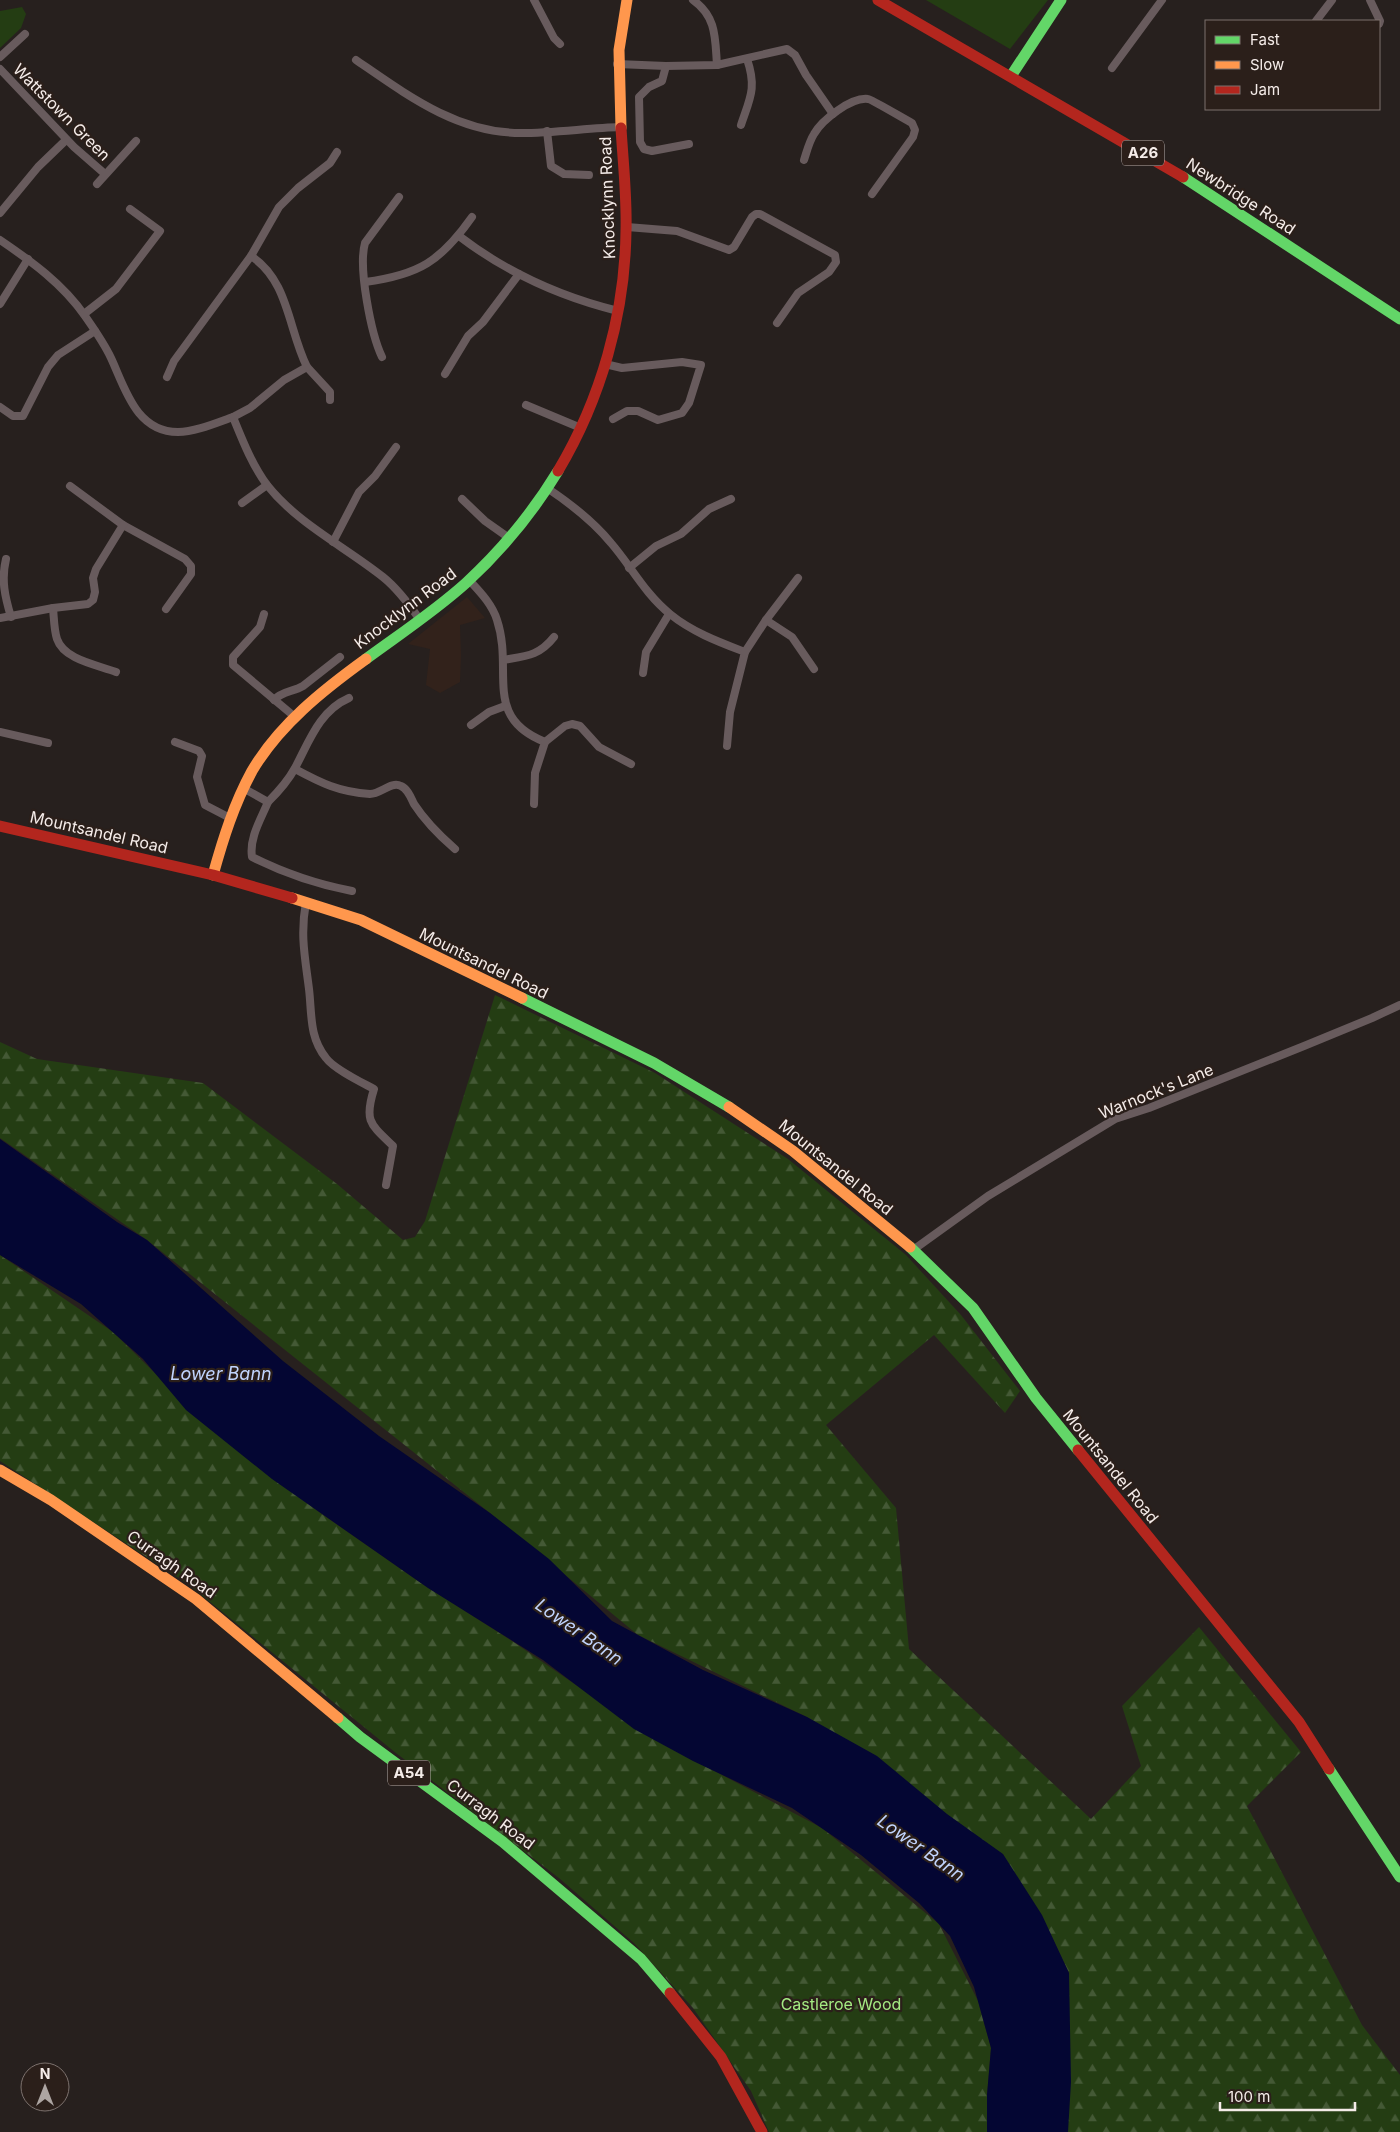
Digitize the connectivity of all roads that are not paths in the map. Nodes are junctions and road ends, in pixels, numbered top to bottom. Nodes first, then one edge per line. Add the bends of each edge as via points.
1 (534, 0) edge
2 (627, 0) edge
3 (693, 0) edge
4 (878, 0) edge
5 (1062, 0) edge
6 (1162, 0) edge
7 (1332, 0) edge
8 (1370, 0) edge
9 (1317, 20) edge
10 (1380, 20) edge
11 (25, 34) dead end
12 (560, 44) dead end
13 (0, 57) edge
14 (747, 59) junction
15 (356, 60) dead end
16 (617, 64) junction
17 (717, 65) junction
18 (666, 66) junction
19 (1112, 68) dead end
20 (0, 69) edge
21 (1011, 76) junction
22 (833, 114) junction
23 (741, 125) dead end
24 (621, 128) junction
25 (547, 131) junction
26 (66, 140) junction
27 (136, 141) dead end
28 (689, 144) dead end
29 (336, 152) dead end
30 (804, 160) dead end
31 (105, 174) junction
32 (589, 175) dead end
33 (97, 184) dead end
34 (872, 194) dead end
35 (399, 197) dead end
36 (130, 209) dead end
37 (0, 213) edge
38 (472, 217) dead end
39 (627, 227) junction
40 (459, 236) junction
41 (0, 240) edge
42 (251, 256) junction
43 (28, 259) junction
44 (519, 274) junction
45 (365, 282) junction
46 (0, 304) edge
47 (618, 311) junction
48 (84, 314) junction
49 (1400, 319) edge
50 (777, 323) dead end
51 (95, 331) junction
52 (382, 357) dead end
53 (605, 364) junction
54 (306, 367) junction
55 (445, 374) dead end
56 (167, 377) dead end
57 (330, 400) dead end
58 (526, 405) dead end
59 (0, 407) edge
60 (233, 417) junction
61 (612, 419) dead end
62 (581, 428) junction
63 (396, 447) dead end
64 (268, 485) junction
65 (70, 486) dead end
66 (547, 488) junction
67 (462, 499) dead end
68 (731, 500) dead end
69 (242, 503) dead end
70 (123, 525) junction
71 (509, 538) junction
72 (333, 542) junction
73 (6, 559) dead end
74 (629, 568) junction
75 (798, 578) dead end
76 (469, 580) junction
77 (53, 608) junction
78 (166, 609) dead end
79 (264, 614) dead end
80 (669, 614) junction
81 (11, 616) junction
82 (0, 618) edge
83 (420, 620) junction
84 (766, 620) junction
85 (554, 637) dead end
86 (745, 652) junction
87 (340, 657) dead end
88 (503, 660) junction
89 (814, 669) dead end
90 (116, 672) dead end
91 (644, 673) dead end
92 (349, 698) dead end
93 (274, 700) junction
94 (505, 706) junction
95 (294, 717) junction
96 (471, 725) dead end
97 (0, 732) edge
98 (175, 742) dead end
99 (545, 742) junction
100 (48, 744) dead end
101 (727, 746) dead end
102 (631, 764) dead end
103 (294, 769) junction
104 (243, 788) junction
105 (268, 802) junction
106 (534, 804) dead end
107 (230, 818) junction
108 (0, 826) edge
109 (455, 849) dead end
110 (213, 875) junction
111 (352, 891) dead end
112 (306, 902) junction
113 (1400, 1005) edge
114 (386, 1185) dead end
115 (913, 1250) junction
116 (0, 1470) edge
117 (1400, 1877) edge
118 (762, 2132) edge

1 - 12 street
2 - 16 main road, Knocklynn Road
3 - 17 street via 705,10 714,26
4 - 21 main road, Newbridge Road / A26
5 - 21 main road
6 - 19 street
7 - 9 street
8 - 10 street
11 - 13 street, Wattstown Green
14 - 17 street
14 - 22 street via 788,48
14 - 23 street via 753,90
15 - 25 street via 405,93 465,124 508,132
16 - 18 street
16 - 24 main road, Knocklynn Road
17 - 18 street
18 - 28 street via 662,80 639,97 640,142 644,149 652,151
20 - 26 street, Wattstown Green
21 - 49 main road, Newbridge Road / A26 via 1164,165
22 - 30 street via 814,133
22 - 34 street via 859,99 867,98 915,126 913,137
24 - 25 street
24 - 39 main road, Knocklynn Road
25 - 32 street via 551,166 564,174
26 - 31 street, Wattstown Green
26 - 37 street via 38,166
27 - 31 street, Wattstown Green
29 - 42 street via 330,163 279,207
31 - 33 street, Wattstown Green
35 - 45 street via 365,243 362,252
36 - 48 street via 160,231 116,289
38 - 40 street
39 - 47 main road, Knocklynn Road via 625,272
39 - 50 street via 677,231 729,250 756,214 835,255 836,262 829,272 798,293
40 - 44 street
40 - 45 street via 446,251 425,266 398,276
41 - 43 street
42 - 54 street via 273,278 282,293
42 - 56 street via 185,345
43 - 46 street
43 - 48 street
44 - 47 street via 574,298
44 - 55 street via 483,322 468,336
45 - 52 street
47 - 53 main road, Knocklynn Road
48 - 51 street
51 - 59 street via 58,355 48,367 23,416 14,416
51 - 60 street via 129,400 136,412 148,422 164,430 178,432
53 - 61 street via 622,368 682,362 700,366 696,384 682,413 658,420 638,411 627,411
53 - 62 main road, Knocklynn Road
54 - 57 street via 330,392
54 - 60 street
58 - 62 street
60 - 64 street
62 - 66 main road, Knocklynn Road
63 - 72 street via 359,492
64 - 69 street
64 - 72 street via 295,514
65 - 70 street
66 - 71 main road, Knocklynn Road
66 - 74 street via 601,530
67 - 71 street
68 - 74 street via 708,509 681,534 656,546
70 - 77 street via 96,569 93,600 88,604
70 - 78 street via 185,559 191,566 191,574
71 - 76 main road, Knocklynn Road
72 - 83 street via 387,581
73 - 81 street via 3,591
74 - 80 street
75 - 84 street
76 - 83 main road, Knocklynn Road
76 - 88 street via 494,612
77 - 81 street
77 - 90 street via 57,639 63,650
79 - 93 street via 260,627 233,658 233,665
80 - 86 street via 707,637
80 - 91 street via 646,652
81 - 82 street
83 - 95 main road, Knocklynn Road via 327,686
84 - 86 street
84 - 89 street via 792,637
85 - 88 street via 546,648 533,655
86 - 101 street via 730,712
87 - 93 street via 297,690 280,694
88 - 94 street
92 - 103 street via 331,709 309,738
93 - 95 street
94 - 96 street via 489,712
94 - 99 street via 513,721 529,736
95 - 104 main road, Knocklynn Road via 262,756
97 - 100 street
98 - 107 street via 199,751 202,756 196,777 205,805
99 - 102 street via 565,726 580,726 599,747
99 - 106 street via 535,774
103 - 105 street
103 - 109 street via 324,786 346,791 371,794 394,784 401,785 440,836
104 - 105 street
104 - 107 main road, Knocklynn Road
105 - 111 street via 256,831 252,857 307,881
107 - 110 main road, Knocklynn Road
108 - 110 main road, Mountsandel Road
110 - 112 main road, Mountsandel Road
112 - 114 street via 303,948 315,1040 326,1060 374,1089 368,1107 372,1126 393,1146
112 - 115 main road, Mountsandel Road via 360,920 654,1063 732,1109 793,1151
113 - 115 street, Warnock's Lane via 1115,1119 988,1196
115 - 117 main road, Mountsandel Road via 973,1308 1042,1405 1299,1722
116 - 118 main road, Curragh Road / A54 via 51,1500 196,1599 360,1737 503,1842 641,1960 721,2057

